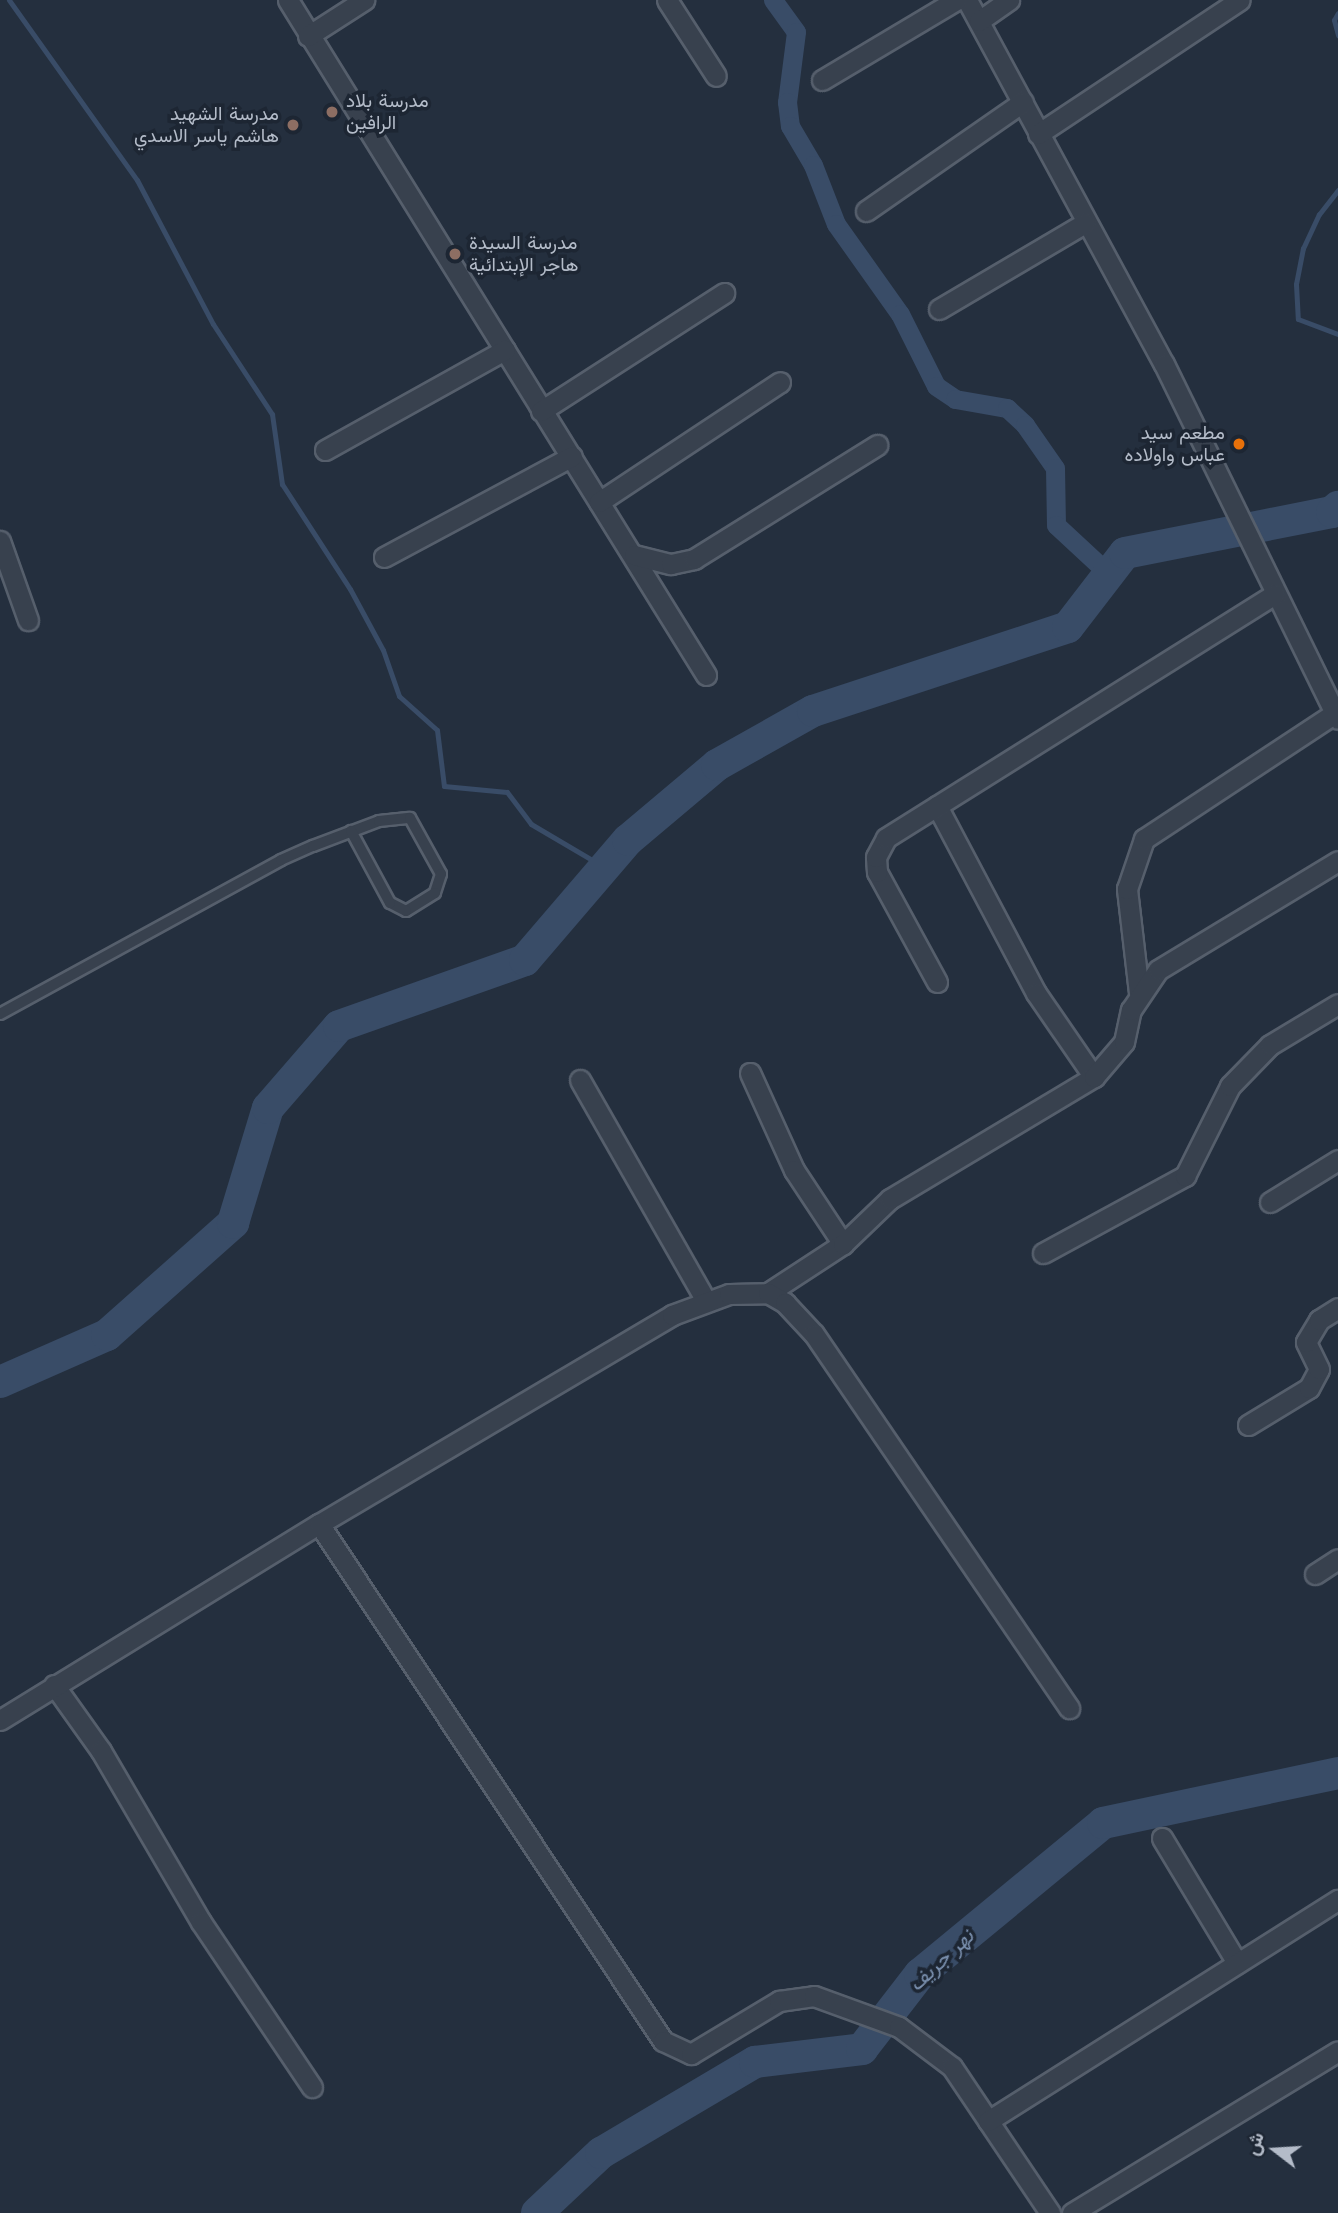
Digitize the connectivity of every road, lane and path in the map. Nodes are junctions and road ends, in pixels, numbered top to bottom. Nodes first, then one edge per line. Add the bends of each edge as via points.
1 (288, 0) edge
2 (364, 0) edge
3 (667, 0) edge
4 (956, 0) edge
5 (967, 0) edge
6 (1009, 0) edge
7 (1240, 0) edge
8 (979, 21) junction
9 (308, 36) junction
10 (716, 76) dead end
11 (822, 80) dead end
12 (1023, 102) junction
13 (1038, 134) junction
14 (866, 211) dead end
15 (1085, 223) junction
16 (724, 293) dead end
17 (939, 309) dead end
18 (505, 350) junction
19 (780, 382) dead end
20 (541, 411) junction
21 (877, 445) dead end
22 (325, 450) dead end
23 (572, 456) junction
24 (599, 502) junction
25 (0, 541) edge
26 (634, 555) junction
27 (384, 557) dead end
28 (1275, 594) junction
29 (28, 620) dead end
30 (706, 675) dead end
31 (1336, 716) edge
32 (937, 806) junction
33 (351, 831) junction
34 (1338, 861) edge
35 (937, 982) dead end
36 (1139, 993) junction
37 (1338, 1003) edge
38 (0, 1014) edge
39 (750, 1073) dead end
40 (1094, 1077) junction
41 (580, 1080) dead end
42 (1338, 1160) edge
43 (1270, 1202) dead end
44 (843, 1244) junction
45 (1043, 1253) dead end
46 (768, 1293) junction
47 (706, 1301) junction
48 (1338, 1308) edge
49 (1248, 1425) dead end
50 (320, 1524) junction
51 (1338, 1559) edge
52 (1315, 1574) dead end
53 (54, 1685) junction
54 (1069, 1708) dead end
55 (0, 1720) edge
56 (1162, 1838) dead end
57 (1338, 1900) edge
58 (1237, 1963) junction
59 (1338, 2050) edge
60 (312, 2087) dead end
61 (988, 2121) junction
62 (1049, 2213) edge
63 (1072, 2213) edge

1 - 9 street
2 - 9 street
3 - 10 street
4 - 11 street
5 - 8 street
6 - 8 street
7 - 13 street
8 - 12 street
9 - 18 street
12 - 13 street
12 - 14 street
13 - 15 street
15 - 17 street
15 - 28 street via 1164,363
16 - 20 street
18 - 20 street
18 - 22 street
19 - 24 street
20 - 23 street
21 - 26 street via 694,559 671,564
23 - 24 street
23 - 27 street
24 - 26 street
25 - 29 street
26 - 30 street
28 - 31 street
28 - 32 street
31 - 36 street via 1144,839 1127,889
32 - 35 street via 886,838 876,857 877,872
32 - 40 street via 1036,993
33 - 33 lane via 400,815 410,818 441,874 435,893 406,911 390,903
33 - 38 lane via 205,900
34 - 36 street via 1158,970
36 - 40 street via 1124,1042
37 - 45 street via 1270,1045 1230,1086 1185,1176
39 - 44 street via 794,1170
40 - 44 street via 890,1199
41 - 47 street
42 - 43 street
44 - 46 street
46 - 47 street via 749,1291
46 - 54 street via 785,1303 814,1334
47 - 50 street via 672,1315
48 - 49 street via 1319,1320 1306,1342 1319,1369 1309,1388
50 - 53 street
50 - 61 street via 663,2041 691,2054 779,2001 814,1996 832,2000 899,2027 952,2067
51 - 52 street
53 - 55 street
53 - 60 street via 101,1751 201,1922
56 - 58 street
57 - 58 street
58 - 61 street
59 - 63 street
61 - 62 street

